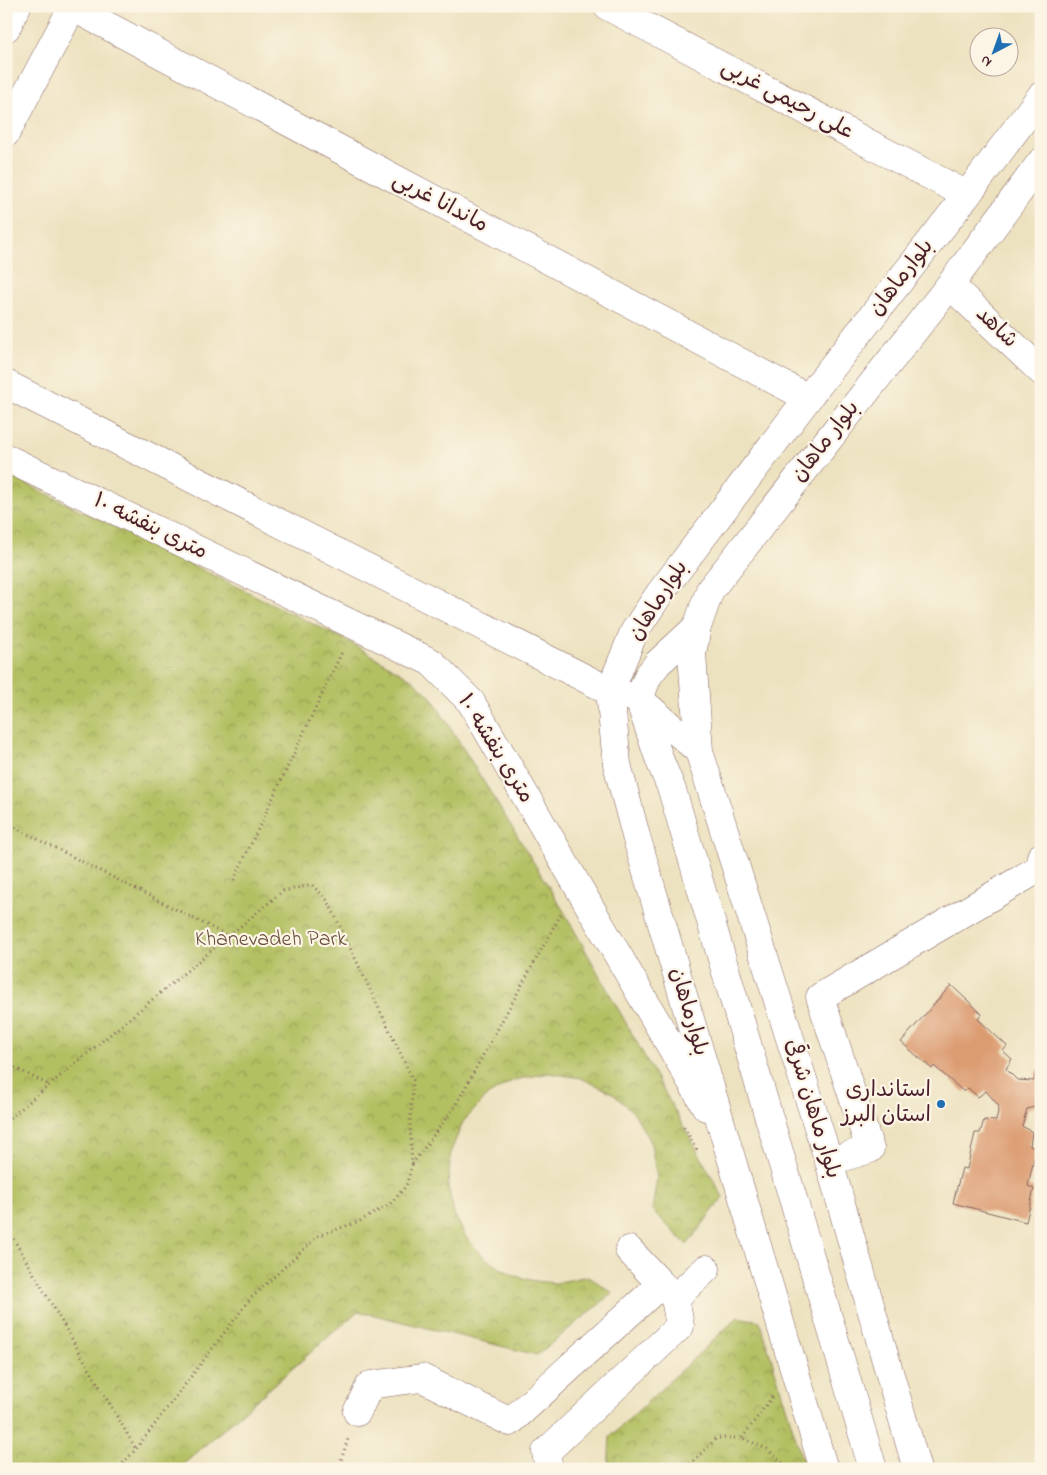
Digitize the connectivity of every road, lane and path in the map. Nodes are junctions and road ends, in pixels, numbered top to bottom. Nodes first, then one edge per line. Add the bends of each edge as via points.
1 (17, 6) edge
2 (607, 6) edge
3 (73, 7) edge
4 (6, 28) edge
5 (1041, 96) edge
6 (6, 133) edge
7 (1041, 162) edge
8 (967, 195) junction
9 (950, 284) junction
10 (1041, 370) edge
11 (6, 384) edge
12 (808, 398) junction
13 (6, 458) edge
14 (697, 627) junction
15 (344, 650) dead end
16 (610, 691) junction
17 (640, 699) junction
18 (699, 751) junction
19 (6, 823) edge
20 (1040, 864) edge
21 (234, 880) dead end
22 (568, 918) dead end
23 (228, 936) junction
24 (6, 1063) edge
25 (49, 1085) junction
26 (680, 1120) dead end
27 (6, 1121) edge
28 (728, 1145) junction
29 (699, 1154) dead end
30 (844, 1157) dead end
31 (412, 1164) junction
32 (6, 1226) edge
33 (629, 1250) dead end
34 (706, 1269) dead end
35 (668, 1291) junction
36 (774, 1394) dead end
37 (357, 1412) dead end
38 (742, 1438) junction
39 (136, 1449) junction
40 (118, 1469) edge
41 (549, 1469) edge
42 (688, 1469) edge
43 (786, 1469) edge
44 (824, 1469) edge
45 (873, 1469) edge
46 (917, 1469) edge

1 - 4 main road
2 - 8 main road, علی رحیمی غربی
3 - 6 main road
3 - 12 main road, ماندانا غربی
5 - 8 main road, بلوارماهان
7 - 9 main road, بلوار ماهان
8 - 12 main road, بلوارماهان
9 - 10 main road, شاهد
9 - 14 main road, بلوار ماهان via 710,590
11 - 16 main road
12 - 16 main road, بلوارماهان via 660,593 634,632
13 - 28 main road, ۱۰ متری بنفشه via 431,662 471,702
14 - 17 main road via 658,663 648,676
14 - 18 main road, بلوار ماهان via 692,654
15 - 21 path
16 - 17 main road
16 - 28 main road, بلوارماهان via 617,764
17 - 18 main road
17 - 45 main road via 672,790
18 - 46 main road, بلوار ماهان شرقی via 830,1165
19 - 23 path
20 - 30 main road via 820,997 870,1149
22 - 31 path via 563,910 454,1108
23 - 25 path
23 - 31 path via 283,892 312,885 328,901 413,1080
24 - 25 path
25 - 27 path
26 - 29 path
28 - 44 main road, بلوارماهان
31 - 39 path via 406,1186 390,1204 360,1221 318,1236 250,1300
32 - 39 path
33 - 35 main road
34 - 35 main road
35 - 37 main road via 510,1422 422,1378 370,1385
35 - 41 main road via 680,1326 546,1452
36 - 38 path
38 - 42 path via 716,1438
38 - 43 path via 768,1449
39 - 40 path

